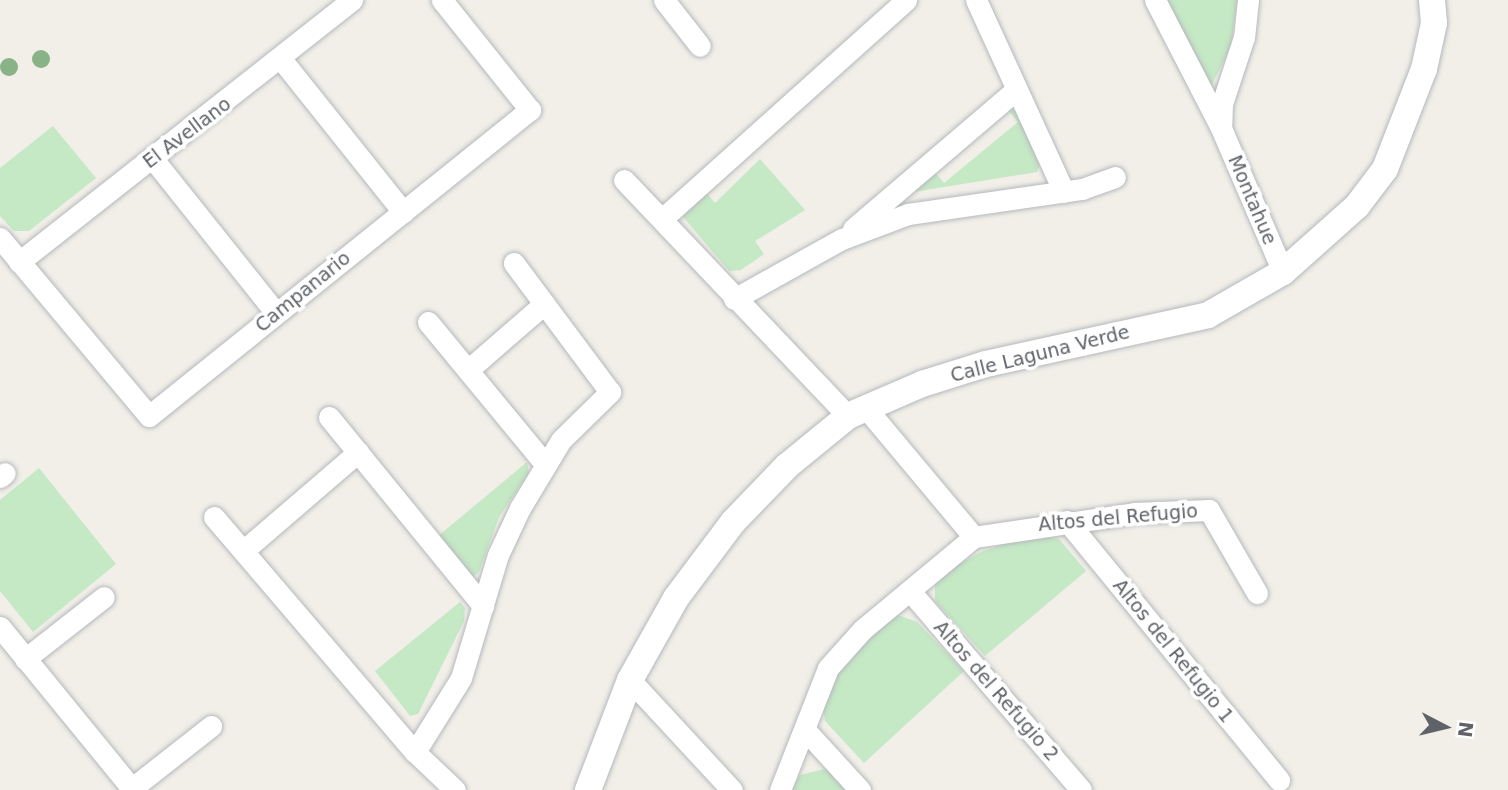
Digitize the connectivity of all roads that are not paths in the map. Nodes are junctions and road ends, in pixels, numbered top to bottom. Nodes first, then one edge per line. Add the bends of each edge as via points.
1 (352, 0) edge
2 (442, 0) edge
3 (664, 0) edge
4 (906, 0) edge
5 (976, 0) edge
6 (1155, 0) edge
7 (1248, 0) edge
8 (1432, 0) edge
9 (700, 46) dead end
10 (281, 59) junction
11 (1016, 90) junction
12 (1221, 128) junction
13 (153, 159) junction
14 (1115, 177) dead end
15 (624, 180) dead end
16 (1064, 192) junction
17 (402, 212) junction
18 (662, 219) junction
19 (0, 238) edge
20 (842, 239) junction
21 (19, 262) junction
22 (514, 263) dead end
23 (1283, 272) junction
24 (734, 299) junction
25 (544, 304) junction
26 (276, 313) junction
27 (428, 322) dead end
28 (468, 370) junction
29 (857, 412) junction
30 (330, 417) dead end
31 (358, 452) junction
32 (546, 465) junction
33 (214, 517) dead end
34 (1066, 521) junction
35 (974, 537) junction
36 (243, 551) junction
37 (910, 591) junction
38 (1257, 593) dead end
39 (104, 597) dead end
40 (483, 606) junction
41 (0, 627) edge
42 (25, 659) junction
43 (630, 680) junction
44 (211, 726) dead end
45 (807, 732) junction
46 (415, 752) junction
47 (1279, 780) dead end
48 (132, 789) edge
49 (455, 790) edge
50 (588, 790) edge
51 (732, 790) edge
52 (780, 790) edge
53 (860, 790) edge
54 (1081, 790) edge

1 - 10 street, El Avellano
2 - 17 street, Campanario via 530,110
3 - 9 street
4 - 18 street
5 - 11 street
6 - 12 street, Montahue
7 - 12 street via 1244,37 1222,104
8 - 23 street, Calle Laguna Verde via 1434,23 1424,69 1385,169 1357,206
10 - 13 street, El Avellano
10 - 17 street
11 - 16 street
11 - 20 street
12 - 23 street, Montahue
13 - 21 street, El Avellano
13 - 26 street
14 - 16 street
15 - 18 street
16 - 20 street via 908,214
17 - 26 street, Campanario
18 - 24 street
19 - 21 street, Campanario
20 - 24 street
21 - 26 street, Campanario via 149,416
22 - 25 street
23 - 29 street, Calle Laguna Verde via 1208,315 986,363
24 - 29 street
25 - 28 street
25 - 32 street via 610,392 561,440
27 - 28 street
28 - 32 street
29 - 35 street
29 - 43 street, Calle Laguna Verde via 787,466 733,522 676,597
30 - 31 street
31 - 36 street
31 - 40 street
32 - 40 street via 498,555
33 - 36 street
34 - 35 street, Altos del Refugio
34 - 38 street, Altos del Refugio via 1196,507 1209,510
34 - 47 street, Altos del Refugio 1
35 - 37 street
36 - 46 street
37 - 45 street via 863,629 828,668 813,698
37 - 54 street, Altos del Refugio 2
39 - 42 street
40 - 46 street via 461,678
41 - 42 street
42 - 48 street
43 - 50 street, Calle Laguna Verde
43 - 51 street
44 - 48 street
45 - 52 street
45 - 53 street
46 - 49 street

